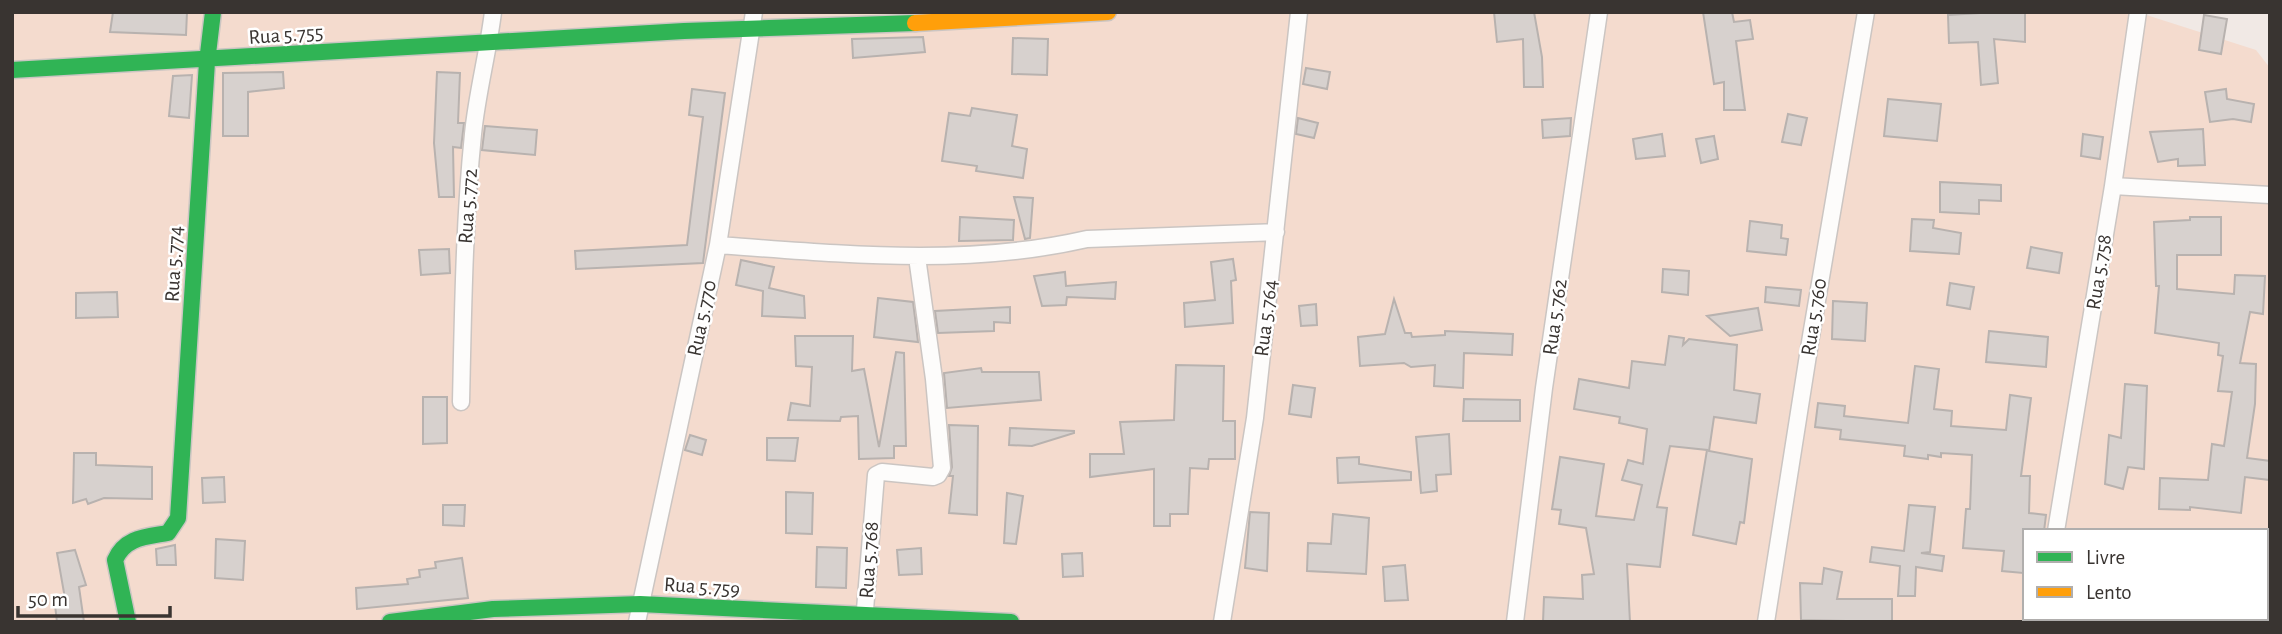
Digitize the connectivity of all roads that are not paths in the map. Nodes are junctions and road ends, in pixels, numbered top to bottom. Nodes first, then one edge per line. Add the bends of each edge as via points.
1 (213, 12) edge
2 (493, 12) edge
3 (1108, 12) edge
4 (1298, 12) edge
5 (1598, 12) edge
6 (1866, 12) edge
7 (2138, 12) edge
8 (1026, 16) edge
9 (752, 20) edge
10 (489, 42) junction
11 (207, 62) junction
12 (12, 70) edge
13 (2113, 186) junction
14 (2270, 195) edge
15 (1276, 232) junction
16 (718, 245) junction
17 (917, 257) junction
18 (461, 402) dead end
19 (2056, 529) edge
20 (640, 604) junction
21 (864, 619) edge
22 (128, 622) edge
23 (390, 622) edge
24 (638, 622) edge
25 (1011, 622) edge
26 (1222, 622) edge
27 (1516, 622) edge
28 (1766, 622) edge

1 - 11 street, Rua 5.774
2 - 10 street, Rua 5.772
3 - 8 street, Rua 5.755
4 - 15 street, Rua 5.764
5 - 27 street, Rua 5.762
6 - 28 street, Rua 5.760
7 - 13 street, Rua 5.758
8 - 9 street, Rua 5.755
9 - 10 street, Rua 5.755
9 - 16 street, Rua 5.770
10 - 11 street, Rua 5.755
10 - 18 street, Rua 5.772 via 473,136
11 - 12 street, Rua 5.755
11 - 22 street, Rua 5.774 via 178,518 169,533 127,541 118,550 115,560
13 - 14 street
13 - 19 street, Rua 5.758
15 - 17 street via 1087,239 943,258
15 - 26 street, Rua 5.764 via 1255,418
16 - 17 street
16 - 20 street, Rua 5.770
17 - 21 street, Rua 5.768 via 942,468 933,477 878,473
20 - 21 street, Rua 5.759
20 - 23 street, Rua 5.759 via 493,609
20 - 24 street, Rua 5.770
21 - 25 street, Rua 5.759

